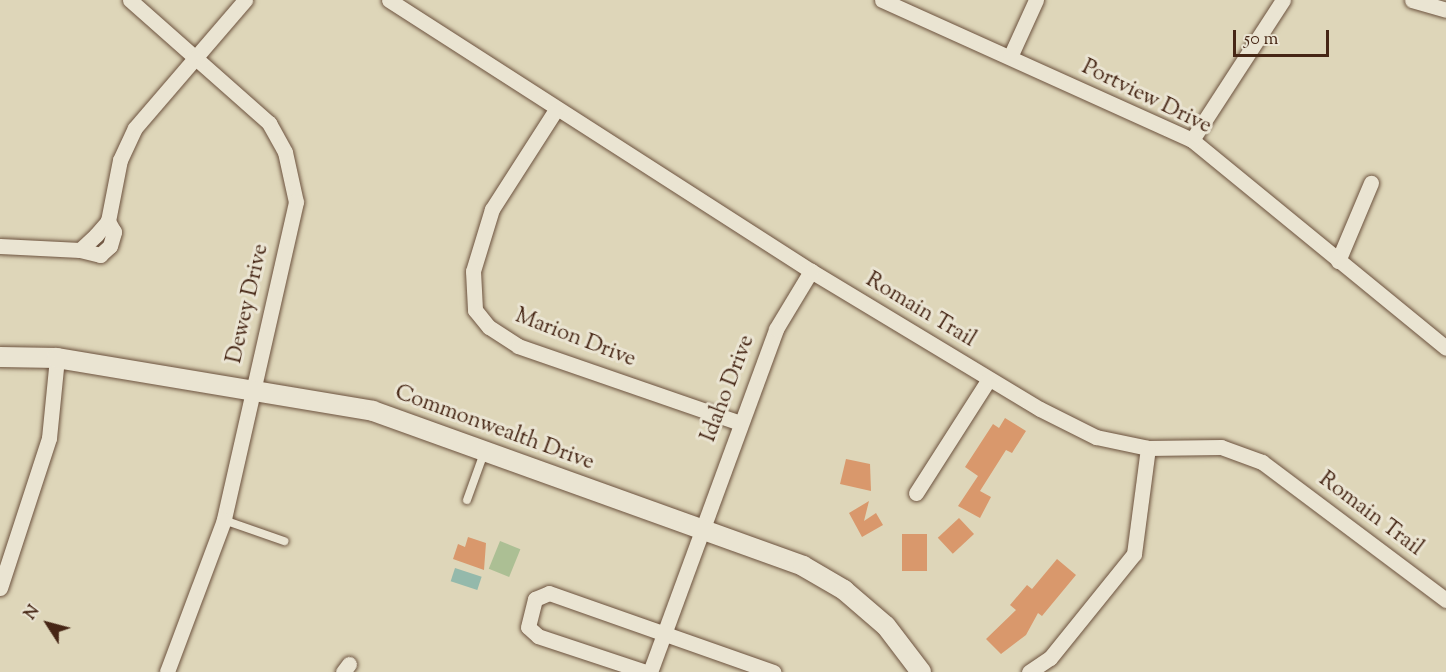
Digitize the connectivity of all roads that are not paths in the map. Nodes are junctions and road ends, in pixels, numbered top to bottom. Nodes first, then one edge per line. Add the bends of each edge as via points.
1 (130, 0) edge
2 (245, 0) edge
3 (388, 0) edge
4 (882, 0) edge
5 (1036, 0) edge
6 (1283, 0) edge
7 (1412, 0) edge
8 (1430, 2) edge
9 (1446, 10) edge
10 (195, 57) junction
11 (1010, 57) junction
12 (555, 111) junction
13 (1192, 140) junction
14 (1371, 183) dead end
15 (0, 246) edge
16 (1338, 261) junction
17 (811, 271) junction
18 (1446, 348) edge
19 (0, 357) edge
20 (57, 358) junction
21 (989, 379) junction
22 (252, 392) junction
23 (740, 423) junction
24 (1148, 448) junction
25 (485, 451) junction
26 (916, 493) dead end
27 (467, 500) dead end
28 (224, 520) junction
29 (705, 529) junction
30 (284, 541) dead end
31 (0, 588) edge
32 (1446, 600) edge
33 (664, 633) junction
34 (166, 672) edge
35 (648, 672) edge
36 (773, 672) edge
37 (921, 672) edge
38 (1029, 672) edge

1 - 10 street, Dewey Drive
2 - 10 street
3 - 12 street, Romain Trail
4 - 11 street, Portview Drive
5 - 11 street
6 - 13 street
7 - 8 street
8 - 9 street
10 - 15 street via 135,128 120,160 108,221 80,249
10 - 22 street, Dewey Drive via 269,123 285,152 296,202
11 - 13 street, Portview Drive
12 - 17 street, Romain Trail
12 - 23 street, Marion Drive via 492,209 473,271 475,310 489,327 519,346
13 - 16 street, Portview Drive
14 - 16 street
16 - 18 street, Portview Drive
17 - 21 street, Romain Trail
17 - 23 street, Idaho Drive via 776,329
19 - 20 street, Commonwealth Drive
20 - 22 street, Commonwealth Drive
20 - 31 street via 49,438
21 - 24 street, Romain Trail via 1096,437
21 - 26 street
22 - 25 street, Commonwealth Drive via 373,411
22 - 28 street, Dewey Drive
23 - 29 street, Idaho Drive
24 - 32 street, Romain Trail via 1221,447 1262,462
24 - 38 street via 1134,554 1050,658
25 - 27 lane
25 - 29 street, Commonwealth Drive
28 - 30 lane
28 - 34 street, Dewey Drive
29 - 33 street, Idaho Drive
29 - 37 street, Commonwealth Drive via 803,566 844,590 886,626
33 - 35 street, Idaho Drive
33 - 35 street via 549,593 535,599 528,627 538,636
33 - 36 street

